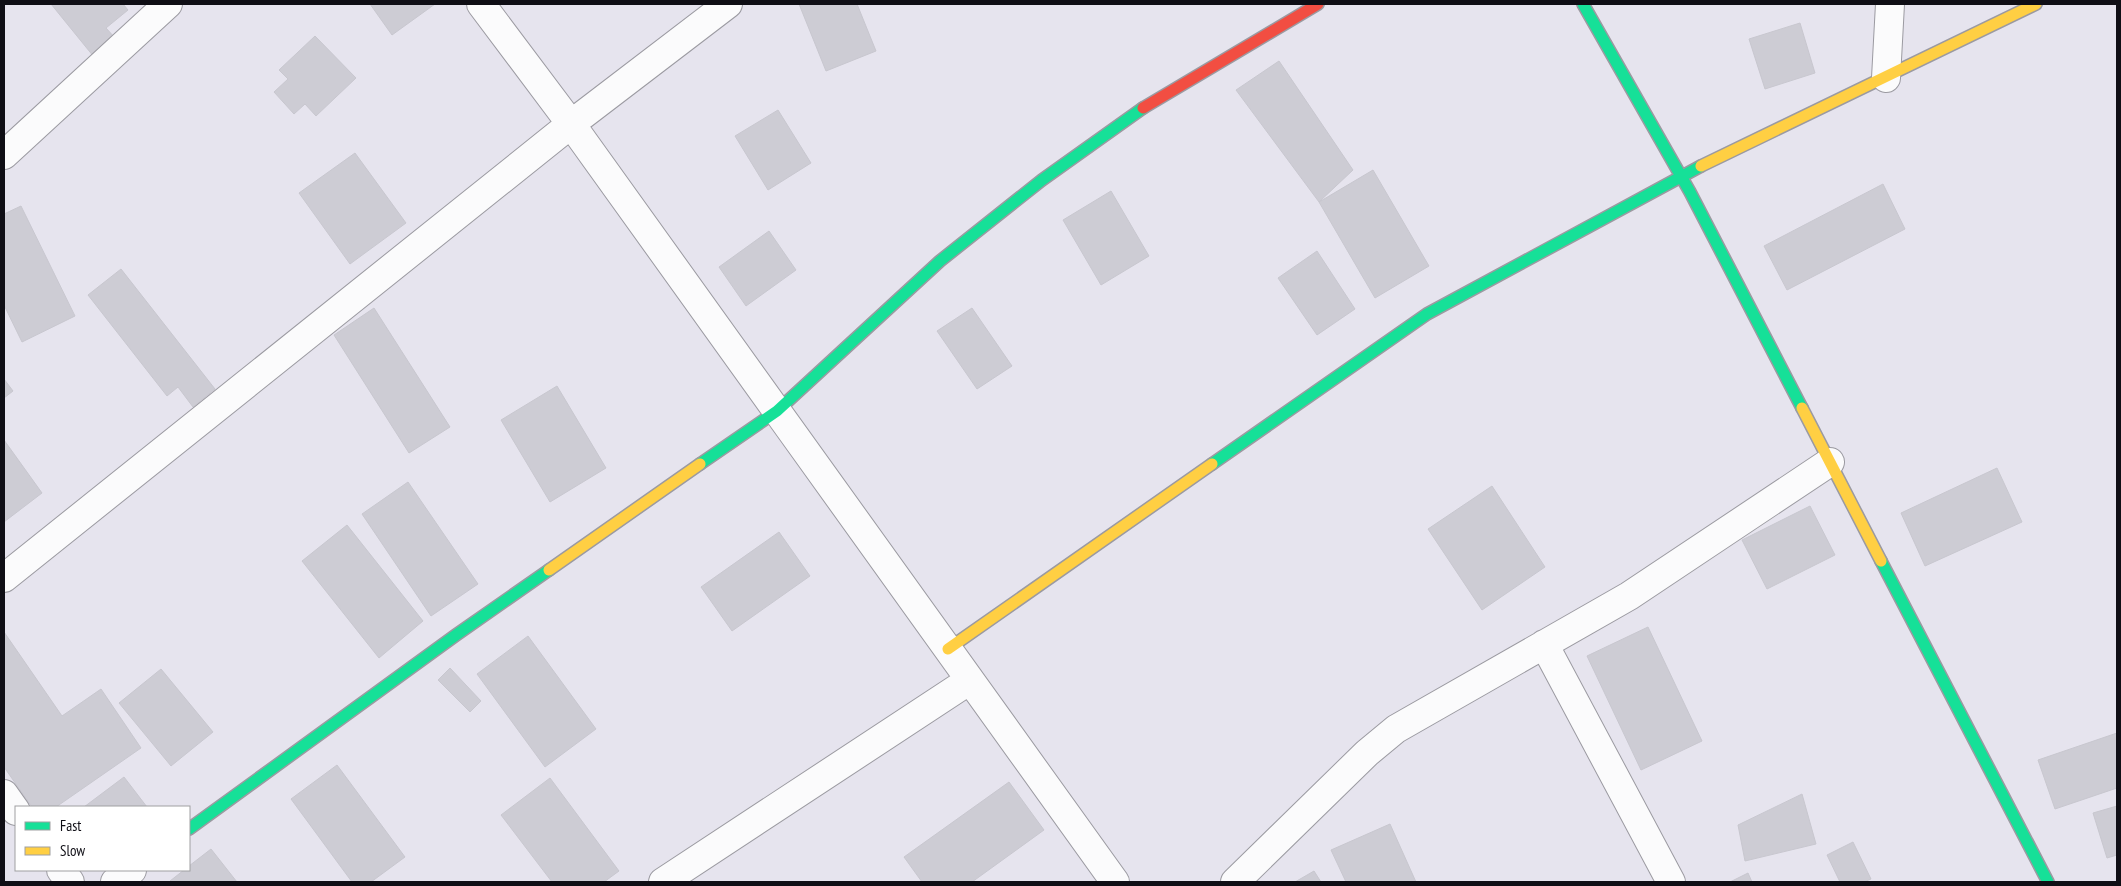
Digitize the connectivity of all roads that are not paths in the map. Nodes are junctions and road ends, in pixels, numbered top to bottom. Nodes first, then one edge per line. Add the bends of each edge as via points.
1 (168, 4) edge
2 (481, 4) edge
3 (728, 4) edge
4 (1318, 4) edge
5 (1584, 4) edge
6 (1890, 4) edge
7 (2036, 4) edge
8 (1886, 78) junction
9 (571, 124) junction
10 (4, 155) edge
11 (1681, 176) junction
12 (777, 411) junction
13 (1830, 462) junction
14 (4, 578) edge
15 (1544, 644) junction
16 (948, 649) junction
17 (970, 680) junction
18 (4, 794) edge
19 (15, 810) edge
20 (190, 828) edge
21 (62, 871) edge
22 (131, 871) edge
23 (70, 882) edge
24 (115, 882) edge
25 (663, 882) edge
26 (1115, 882) edge
27 (1235, 882) edge
28 (1671, 882) edge
29 (2048, 882) edge

1 - 10 street
2 - 9 street
3 - 9 street
4 - 12 street via 1127,118 1042,180 940,261
5 - 11 street
6 - 8 street
7 - 8 street
8 - 11 street
9 - 12 street
9 - 14 street
11 - 13 street
11 - 16 street via 1427,314
12 - 16 street
12 - 20 street via 456,635
13 - 15 street via 1629,596
13 - 29 street
15 - 27 street via 1396,729 1367,753
15 - 28 street
16 - 17 street
17 - 25 street
17 - 26 street
18 - 19 street
21 - 23 street
22 - 24 street

